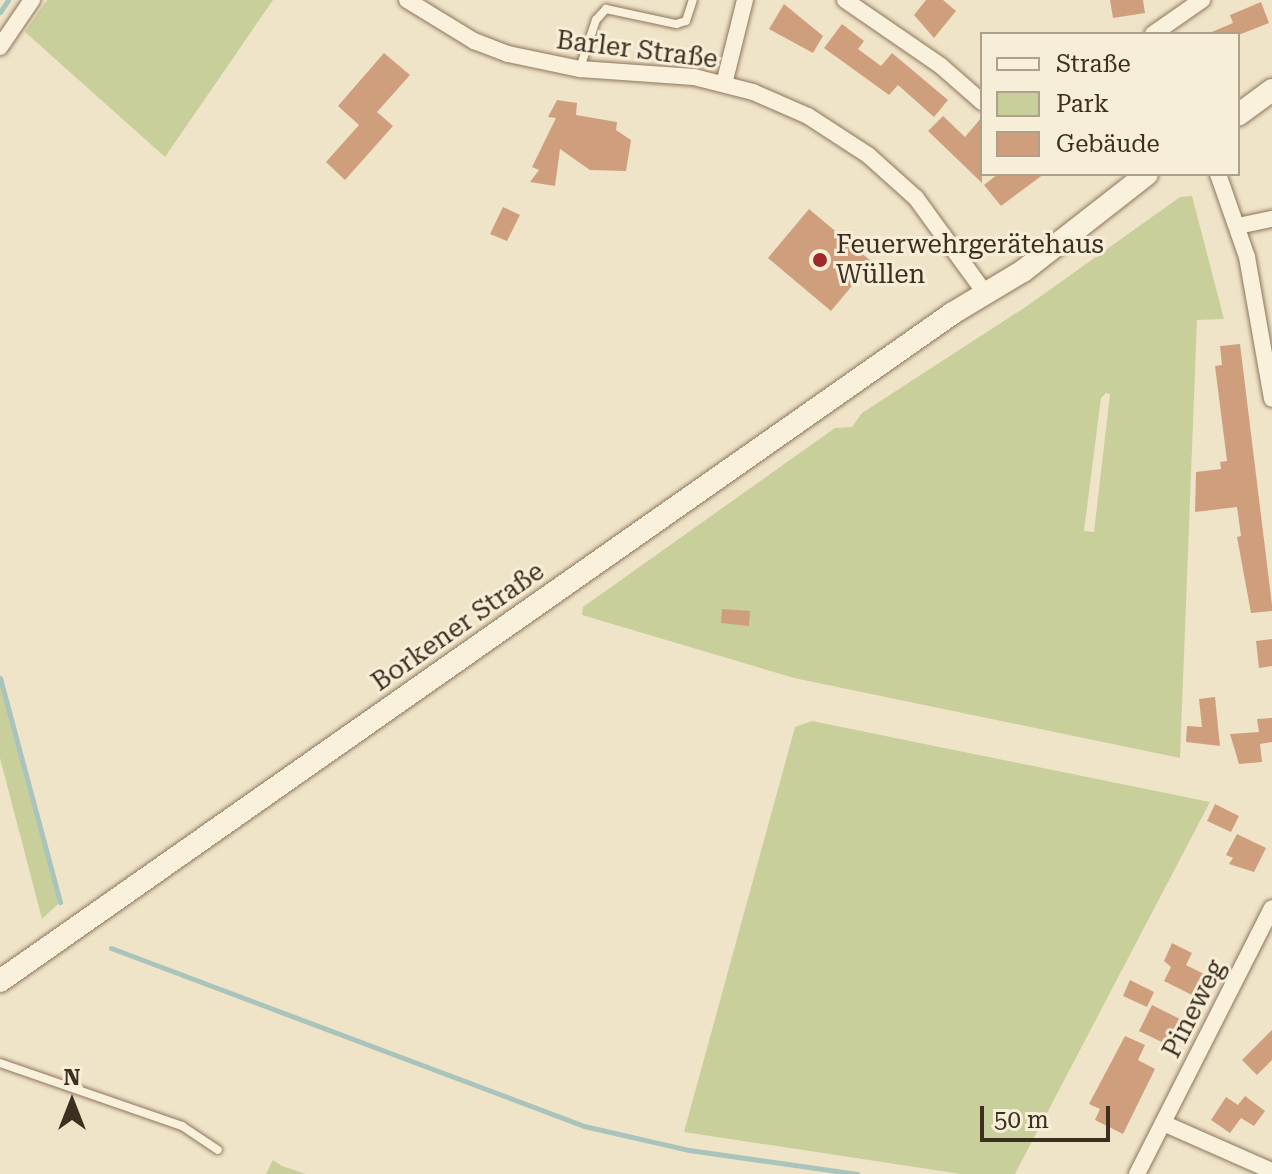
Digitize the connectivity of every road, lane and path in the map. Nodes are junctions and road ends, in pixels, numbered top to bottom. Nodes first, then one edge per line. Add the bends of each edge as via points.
1 (32, 0) edge
2 (407, 0) edge
3 (693, 0) edge
4 (745, 0) edge
5 (845, 0) edge
6 (1202, 0) edge
7 (1156, 32) edge
8 (0, 47) edge
9 (580, 69) junction
10 (724, 84) junction
11 (1272, 90) edge
12 (980, 100) edge
13 (1240, 114) edge
14 (1144, 176) edge
15 (1219, 176) edge
16 (1272, 219) edge
17 (1238, 226) junction
18 (985, 293) junction
19 (1271, 388) edge
20 (1272, 908) edge
21 (0, 981) edge
22 (0, 1063) edge
23 (1163, 1123) junction
24 (218, 1150) dead end
25 (1272, 1171) edge
26 (1137, 1174) edge

1 - 8 street
2 - 9 street, Barler Straße via 474,41
3 - 9 lane via 686,21 676,24 606,9 596,20
4 - 10 street
5 - 12 street via 941,66
6 - 7 street
9 - 10 street, Barler Straße via 661,72
10 - 18 street, Barler Straße via 808,116 868,155 916,198
11 - 13 main road
14 - 18 main road, Borkener Straße via 1023,271
15 - 17 street
16 - 17 street
17 - 19 street
18 - 21 main road, Borkener Straße
20 - 23 street, Pineweg
22 - 24 lane via 182,1126
23 - 25 street
23 - 26 street, Pineweg

